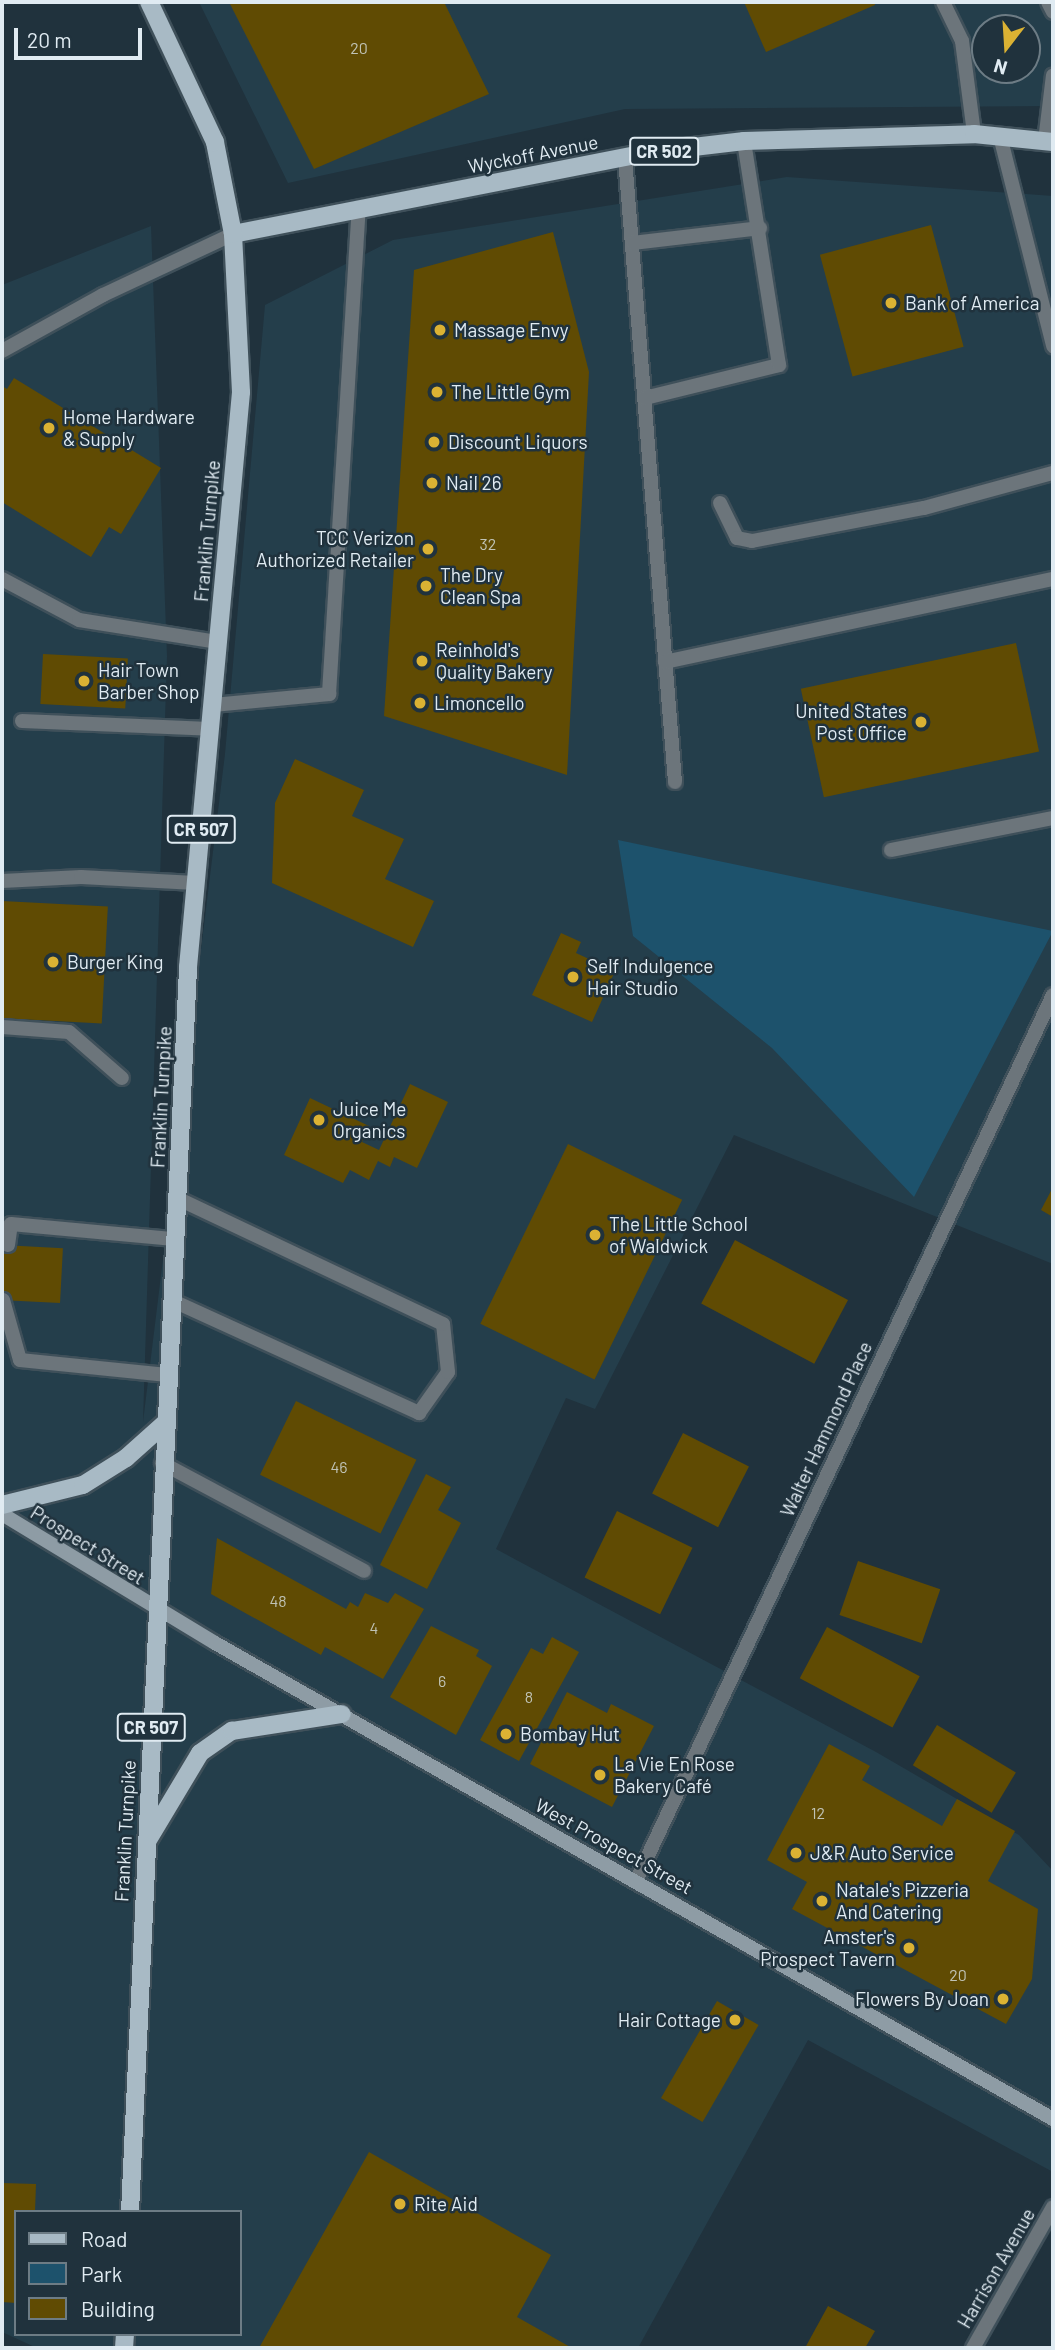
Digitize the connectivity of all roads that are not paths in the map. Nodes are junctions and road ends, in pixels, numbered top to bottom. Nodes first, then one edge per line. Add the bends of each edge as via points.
1 (149, 2) edge
2 (943, 2) edge
3 (1048, 2) edge
4 (1053, 12) edge
5 (1053, 75) edge
6 (974, 134) junction
7 (1000, 136) junction
8 (744, 141) junction
9 (1049, 141) edge
10 (625, 158) junction
11 (359, 208) junction
12 (760, 228) junction
13 (233, 234) junction
14 (633, 243) junction
15 (1053, 342) edge
16 (2, 351) edge
17 (645, 398) junction
18 (1053, 473) edge
19 (720, 503) dead end
20 (2, 579) edge
21 (1053, 579) edge
22 (218, 642) junction
23 (665, 662) junction
24 (212, 705) junction
25 (22, 721) dead end
26 (210, 729) junction
27 (674, 782) dead end
28 (1053, 818) edge
29 (891, 850) dead end
30 (2, 881) edge
31 (196, 883) junction
32 (1053, 995) edge
33 (2, 1027) edge
34 (122, 1078) dead end
35 (176, 1198) junction
36 (174, 1239) junction
37 (8, 1245) dead end
38 (3, 1300) edge
39 (171, 1300) junction
40 (6, 1326) edge
41 (167, 1375) junction
42 (164, 1424) junction
43 (162, 1463) junction
44 (2, 1505) edge
45 (2, 1514) edge
46 (364, 1571) dead end
47 (155, 1608) junction
48 (342, 1714) junction
49 (145, 1846) junction
50 (636, 1881) junction
51 (1053, 2119) edge
52 (1053, 2207) edge
53 (130, 2210) edge
54 (973, 2348) edge

1 - 13 main road, Franklin Turnpike via 215,142
2 - 6 street via 962,41
3 - 4 street
5 - 9 street
6 - 7 main road, Wyckoff Avenue / CR 502
6 - 8 main road, Wyckoff Avenue / CR 502
7 - 9 main road, Wyckoff Avenue / CR 502
7 - 15 street
8 - 10 main road, Wyckoff Avenue / CR 502
8 - 12 street
10 - 11 main road, Wyckoff Avenue / CR 502
10 - 14 street
11 - 13 main road, Wyckoff Avenue / CR 502
11 - 24 street via 329,694
12 - 14 street
12 - 17 street via 779,365
13 - 16 street via 103,295
13 - 22 main road, Franklin Turnpike / CR 507 via 242,392
14 - 17 street
17 - 23 street
18 - 19 street via 924,508 752,541 737,538
20 - 22 street via 79,620
21 - 23 street
22 - 24 main road, Franklin Turnpike / CR 507
23 - 27 street
24 - 26 main road, Franklin Turnpike / CR 507
25 - 26 street
26 - 31 main road, Franklin Turnpike / CR 507
28 - 29 street
30 - 31 street via 81,877
31 - 35 main road, Franklin Turnpike / CR 507
32 - 50 street, Walter Hammond Place
33 - 34 street via 69,1032
35 - 36 main road, Franklin Turnpike / CR 507
35 - 39 street via 443,1324 448,1372 419,1413
36 - 37 street via 11,1224
36 - 39 main road, Franklin Turnpike / CR 507
38 - 40 street
39 - 41 main road, Franklin Turnpike / CR 507
40 - 41 street via 20,1360
41 - 42 main road, Franklin Turnpike / CR 507
42 - 43 main road, Franklin Turnpike / CR 507
42 - 44 main road via 126,1458 83,1485
43 - 46 street
43 - 47 main road, Franklin Turnpike / CR 507
45 - 47 street, Prospect Street
47 - 48 street, West Prospect Street
47 - 49 main road, Franklin Turnpike / CR 507
48 - 49 main road via 232,1731 200,1753
48 - 50 street, West Prospect Street
49 - 53 main road, Franklin Turnpike / CR 507
50 - 51 street, West Prospect Street
52 - 54 street, Harrison Avenue

